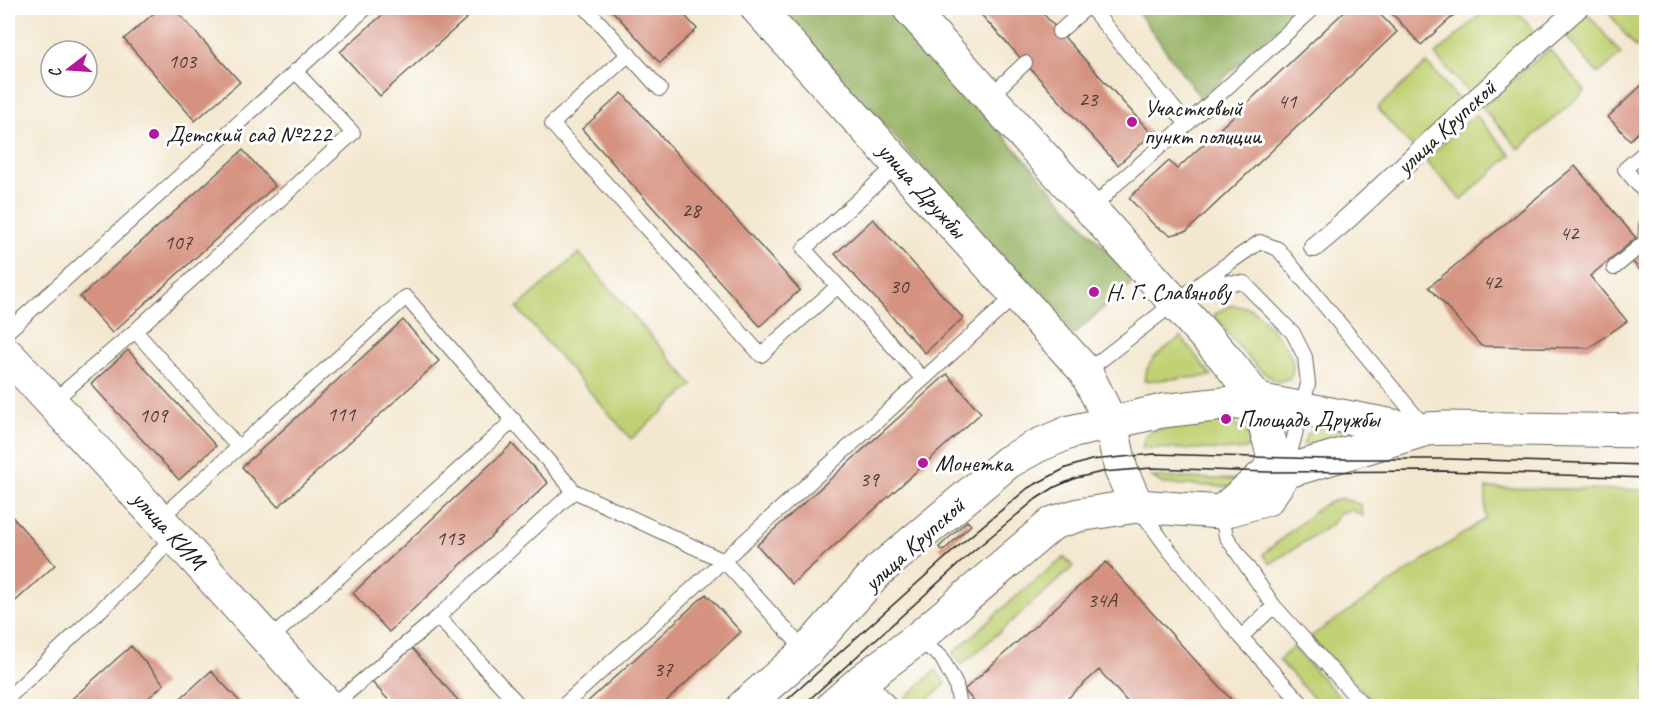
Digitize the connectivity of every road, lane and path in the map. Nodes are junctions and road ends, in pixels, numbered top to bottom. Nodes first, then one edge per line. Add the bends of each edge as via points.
1 (366, 8) edge
2 (586, 8) edge
3 (757, 8) edge
4 (909, 8) edge
5 (1086, 8) edge
6 (1091, 8) edge
7 (1314, 8) edge
8 (1578, 8) edge
9 (1059, 32) dead end
10 (629, 54) junction
11 (1025, 63) dead end
12 (295, 71) junction
13 (660, 89) dead end
14 (989, 97) junction
15 (1187, 124) junction
16 (1647, 151) edge
17 (898, 164) junction
18 (1647, 194) edge
19 (1091, 210) junction
20 (1647, 225) edge
21 (1314, 247) dead end
22 (1614, 268) dead end
23 (838, 286) junction
24 (1016, 295) junction
25 (1174, 303) junction
26 (135, 331) junction
27 (8, 332) edge
28 (8, 355) edge
29 (1086, 372) junction
30 (923, 380) junction
31 (1258, 400) junction
32 (52, 402) junction
33 (1301, 408) junction
34 (514, 420) junction
35 (1111, 423) junction
36 (1423, 430) junction
37 (1647, 431) edge
38 (1070, 432) junction
39 (238, 447) junction
40 (1285, 472) junction
41 (574, 491) junction
42 (1137, 506) junction
43 (1221, 512) junction
44 (166, 527) junction
45 (724, 561) junction
46 (1274, 606) junction
47 (438, 617) junction
48 (1242, 637) junction
49 (917, 639) junction
50 (269, 640) junction
51 (806, 652) junction
52 (861, 681) junction
53 (8, 698) edge
54 (330, 706) edge
55 (520, 706) edge
56 (563, 706) edge
57 (744, 706) edge
58 (833, 706) edge
59 (883, 706) edge
60 (960, 706) edge
61 (1304, 706) edge
62 (1364, 706) edge

1 - 12 lane
2 - 10 lane
3 - 17 main road, улица Дружбы
4 - 14 main road
5 - 9 lane
6 - 15 lane
7 - 15 lane
8 - 21 street, улица Крупской
10 - 13 lane
10 - 23 lane via 552,124 761,355
11 - 14 lane
12 - 26 lane via 357,138
12 - 27 lane
14 - 19 main road
15 - 19 lane
16 - 18 lane via 1625,170
17 - 23 lane via 804,249
17 - 24 main road, улица Дружбы
19 - 25 main road
20 - 22 lane via 1645,242
23 - 30 lane
24 - 29 main road, улица Дружбы
24 - 30 lane
25 - 29 lane
25 - 31 main road
25 - 33 lane via 1222,282 1244,283 1293,333 1305,357 1308,384
25 - 36 lane via 1260,242 1278,249
26 - 32 lane
26 - 39 lane
28 - 32 main road, улица КИМ
29 - 35 main road
29 - 38 main road via 1091,395
30 - 45 lane
31 - 33 main road, улица Крупской
31 - 35 main road, улица Крупской via 1162,411
31 - 43 main road via 1274,457 1268,472
32 - 44 main road, улица КИМ
33 - 36 main road
33 - 40 lane
34 - 39 lane via 406,297
34 - 41 lane
34 - 50 lane
35 - 38 main road, улица Крупской
35 - 42 main road via 1121,470
36 - 37 main road
36 - 40 main road
38 - 51 main road, улица Крупской via 1008,462 878,571
39 - 44 lane
40 - 43 main road via 1267,499
41 - 45 lane
41 - 47 lane
42 - 43 main road
42 - 48 lane
42 - 49 main road via 1079,515 1053,524
43 - 46 lane via 1226,536
44 - 50 main road, улица КИМ
44 - 53 lane via 148,565
45 - 51 lane
45 - 56 lane
46 - 48 lane
46 - 62 lane
47 - 54 lane
47 - 55 lane
48 - 61 lane
49 - 52 main road
49 - 60 lane via 941,657 956,685
50 - 54 main road, улица КИМ
51 - 57 main road, улица Крупской
52 - 58 main road
52 - 59 street

